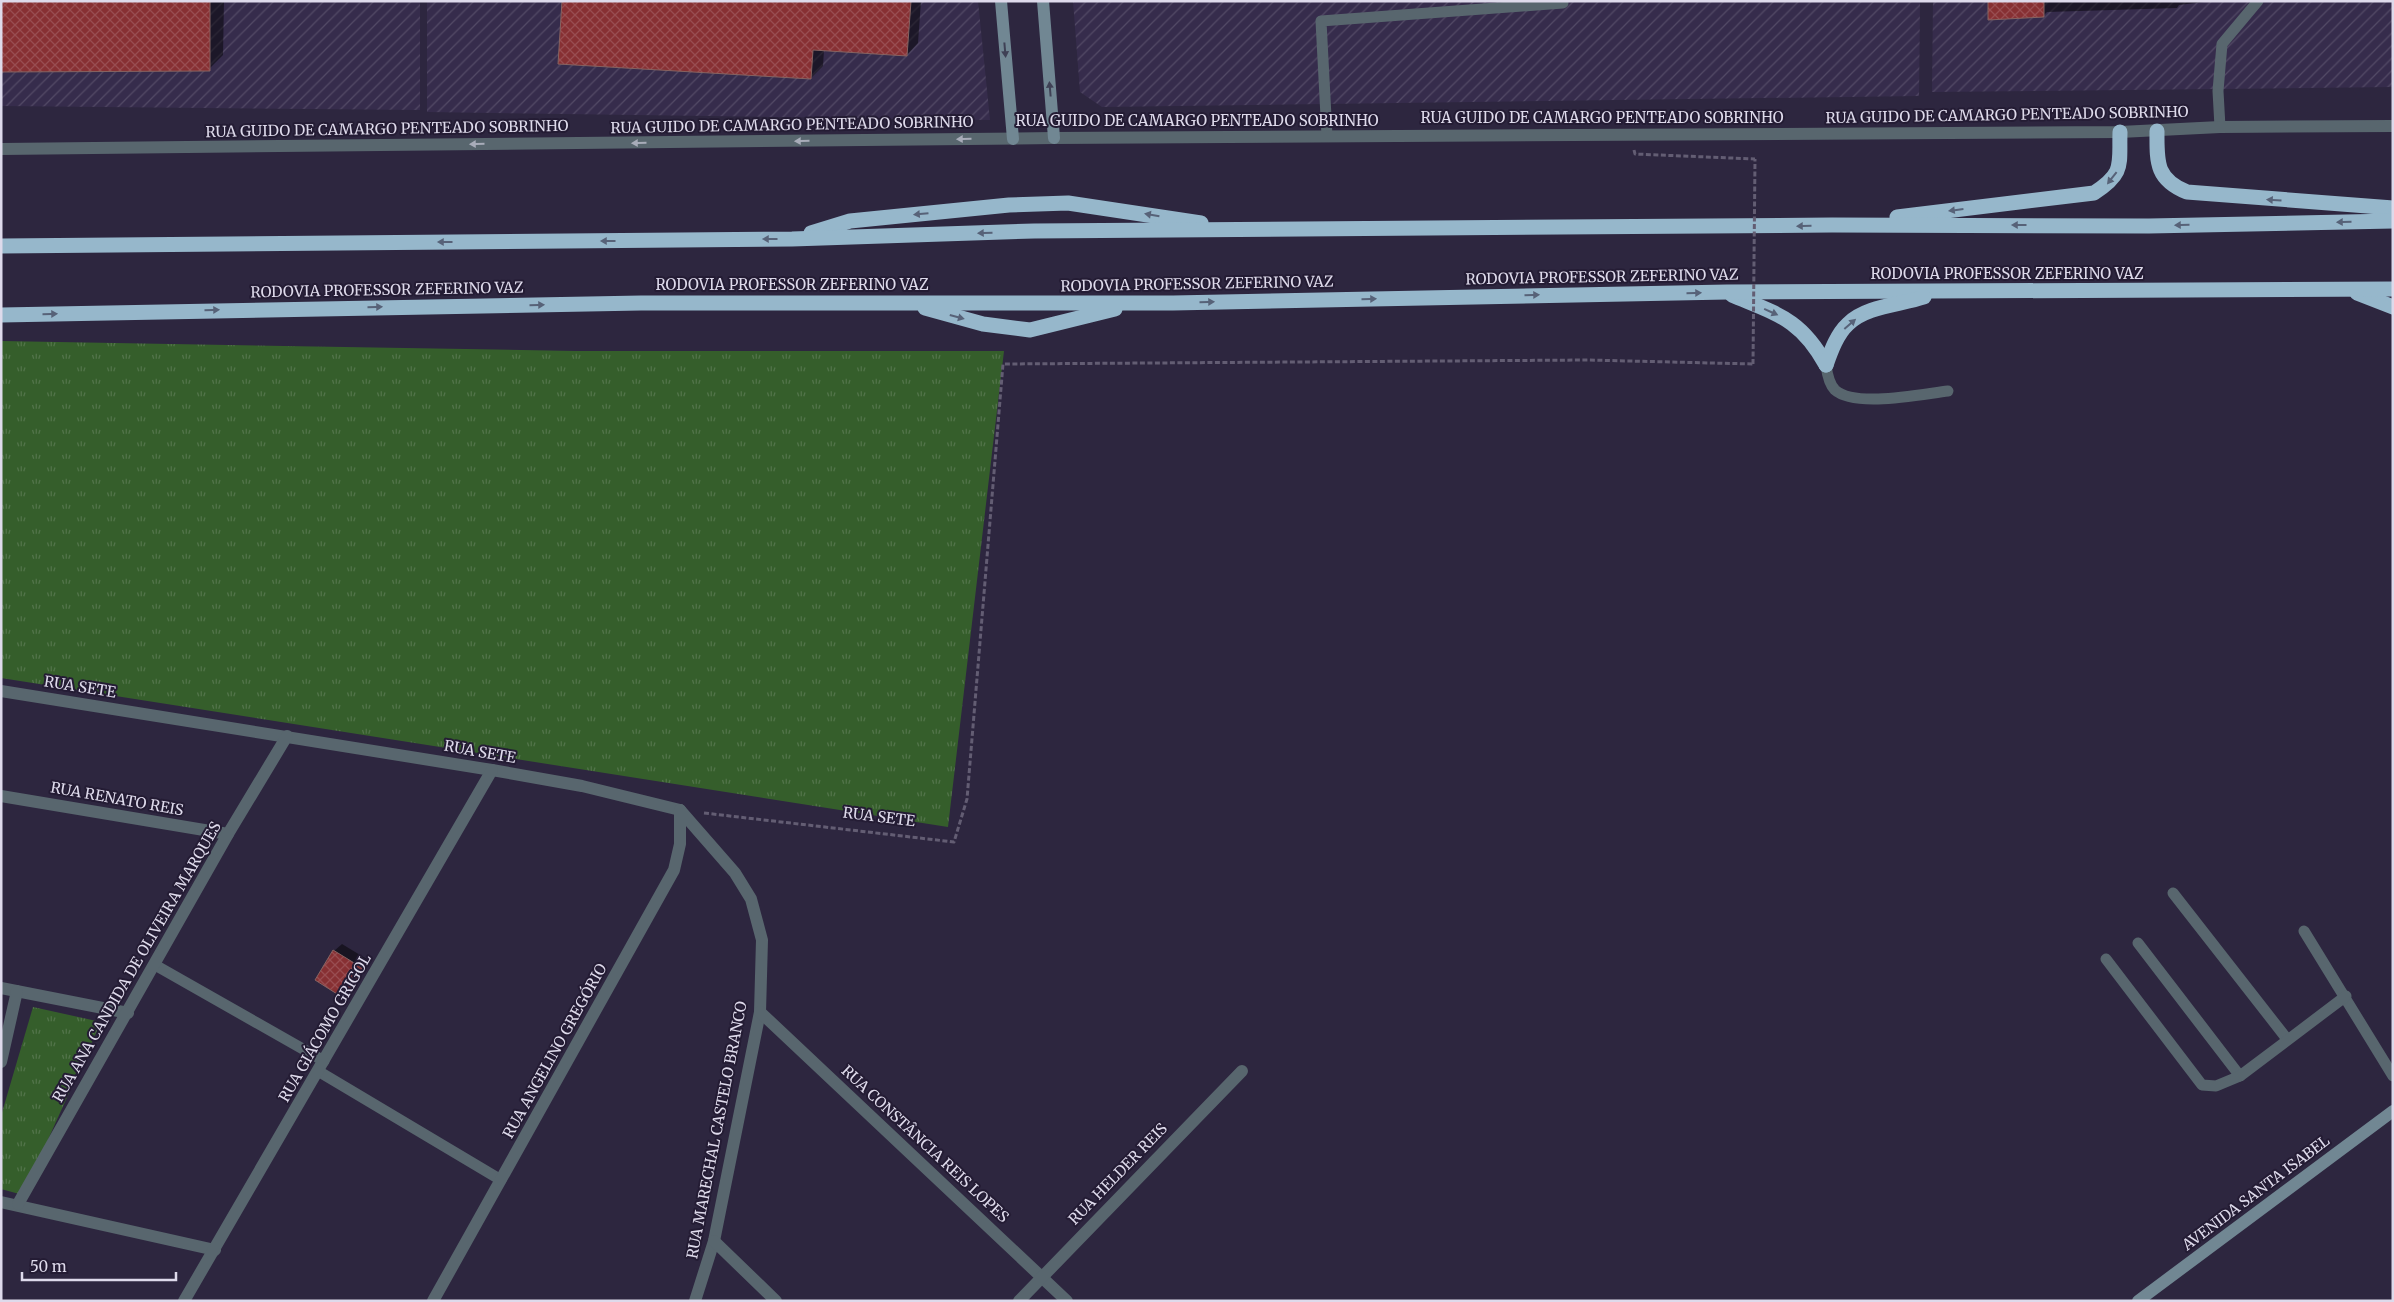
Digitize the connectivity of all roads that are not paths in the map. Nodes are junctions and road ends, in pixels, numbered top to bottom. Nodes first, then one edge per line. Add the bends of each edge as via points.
1 (1001, 1) edge
2 (1043, 1) edge
3 (2258, 1) edge
4 (1563, 3) dead end
5 (2393, 126) edge
6 (2220, 127) junction
7 (2157, 131) junction
8 (2120, 132) junction
9 (1327, 136) junction
10 (1054, 138) junction
11 (1013, 139) junction
12 (1, 149) edge
13 (2393, 208) edge
14 (2393, 221) edge
15 (1832, 225) junction
16 (1252, 230) junction
17 (792, 239) junction
18 (1, 246) edge
19 (2349, 289) junction
20 (2393, 289) edge
21 (1727, 292) junction
22 (1939, 292) junction
23 (892, 302) junction
24 (1158, 303) junction
25 (2393, 307) edge
26 (1, 314) edge
27 (1826, 365) junction
28 (1948, 391) dead end
29 (1, 691) edge
30 (287, 736) junction
31 (492, 770) junction
32 (1, 796) edge
33 (680, 810) junction
34 (228, 834) junction
35 (2173, 893) dead end
36 (2304, 931) dead end
37 (2138, 943) dead end
38 (2106, 959) dead end
39 (155, 965) junction
40 (1, 988) edge
41 (17, 991) junction
42 (2346, 996) junction
43 (760, 1012) junction
44 (128, 1013) junction
45 (2287, 1039) junction
46 (1, 1062) edge
47 (321, 1066) junction
48 (1242, 1071) dead end
49 (2240, 1076) junction
50 (2393, 1076) edge
51 (2393, 1112) edge
52 (501, 1180) junction
53 (1, 1202) edge
54 (18, 1204) junction
55 (714, 1240) junction
56 (215, 1250) junction
57 (1042, 1276) junction
58 (184, 1301) edge
59 (434, 1301) edge
60 (695, 1301) edge
61 (776, 1301) edge
62 (1019, 1301) edge
63 (1067, 1301) edge
64 (2138, 1301) edge

1 -> 11 main road
10 -> 2 main road
3 - 6 lane via 2222,44 2218,91
4 - 9 lane via 1321,21
5 - 6 street, RUA GUIDO DE CAMARGO PENTEADO SOBRINHO
6 - 7 street, RUA GUIDO DE CAMARGO PENTEADO SOBRINHO
7 - 8 street, RUA GUIDO DE CAMARGO PENTEADO SOBRINHO
13 -> 7 highway via 2186,192 2163,176 2157,157
8 - 9 street, RUA GUIDO DE CAMARGO PENTEADO SOBRINHO
8 -> 15 highway via 2120,167 2110,182 2094,193
9 - 10 street, RUA GUIDO DE CAMARGO PENTEADO SOBRINHO
10 - 11 street, RUA GUIDO DE CAMARGO PENTEADO SOBRINHO
11 -> 12 street, RUA GUIDO DE CAMARGO PENTEADO SOBRINHO
14 -> 15 highway via 2149,226
15 -> 16 highway
16 -> 17 highway
16 -> 17 highway via 1068,203 1009,205 850,221
17 -> 18 highway
19 - 20 highway, RODOVIA PROFESSOR ZEFERINO VAZ
19 - 22 highway, RODOVIA PROFESSOR ZEFERINO VAZ
19 - 25 highway
21 - 22 highway, RODOVIA PROFESSOR ZEFERINO VAZ
24 -> 21 highway, RODOVIA PROFESSOR ZEFERINO VAZ
21 -> 27 highway via 1782,316 1801,329 1816,346
27 -> 22 highway via 1848,324 1868,312
23 - 24 highway, RODOVIA PROFESSOR ZEFERINO VAZ
23 -> 24 highway via 983,324 1030,330 1104,311
26 -> 23 highway, RODOVIA PROFESSOR ZEFERINO VAZ via 622,303
27 - 28 lane via 1827,376 1835,390 1852,398
29 - 30 street, RUA SETE
30 - 31 street, RUA SETE
30 - 34 street, RUA ANA CANDIDA DE OLIVEIRA MARQUES
31 - 33 street, RUA SETE via 582,786
31 - 47 street, RUA GIÁCOMO GRIGOL
32 - 34 street, RUA RENATO REIS
33 - 43 street, RUA MARECHAL CASTELO BRANCO via 735,874 751,899 762,940
33 - 52 street, RUA ANGELINO GREGÓRIO via 680,844 674,870
34 - 39 street, RUA ANA CANDIDA DE OLIVEIRA MARQUES
35 - 45 lane
36 - 42 lane
37 - 49 lane
38 - 49 lane via 2202,1085 2216,1086
39 - 44 street, RUA ANA CANDIDA DE OLIVEIRA MARQUES
39 - 47 lane
40 - 41 street
41 - 44 street
41 - 46 street
42 - 45 lane
42 - 50 lane
43 - 55 street, RUA MARECHAL CASTELO BRANCO
43 - 57 street, RUA CONSTÂNCIA REIS LOPES
44 - 54 street, RUA ANA CANDIDA DE OLIVEIRA MARQUES
45 - 49 lane
47 - 52 lane
47 - 56 street, RUA GIÁCOMO GRIGOL
48 - 57 street, RUA HELDER REIS
51 - 64 main road, AVENIDA SANTA ISABEL
52 - 59 street, RUA ANGELINO GREGÓRIO
53 - 54 street
54 - 56 street
55 - 60 street, RUA MARECHAL CASTELO BRANCO
55 - 61 street
56 - 58 street, RUA GIÁCOMO GRIGOL
57 - 62 street, RUA HELDER REIS
57 - 63 street, RUA CONSTÂNCIA REIS LOPES

